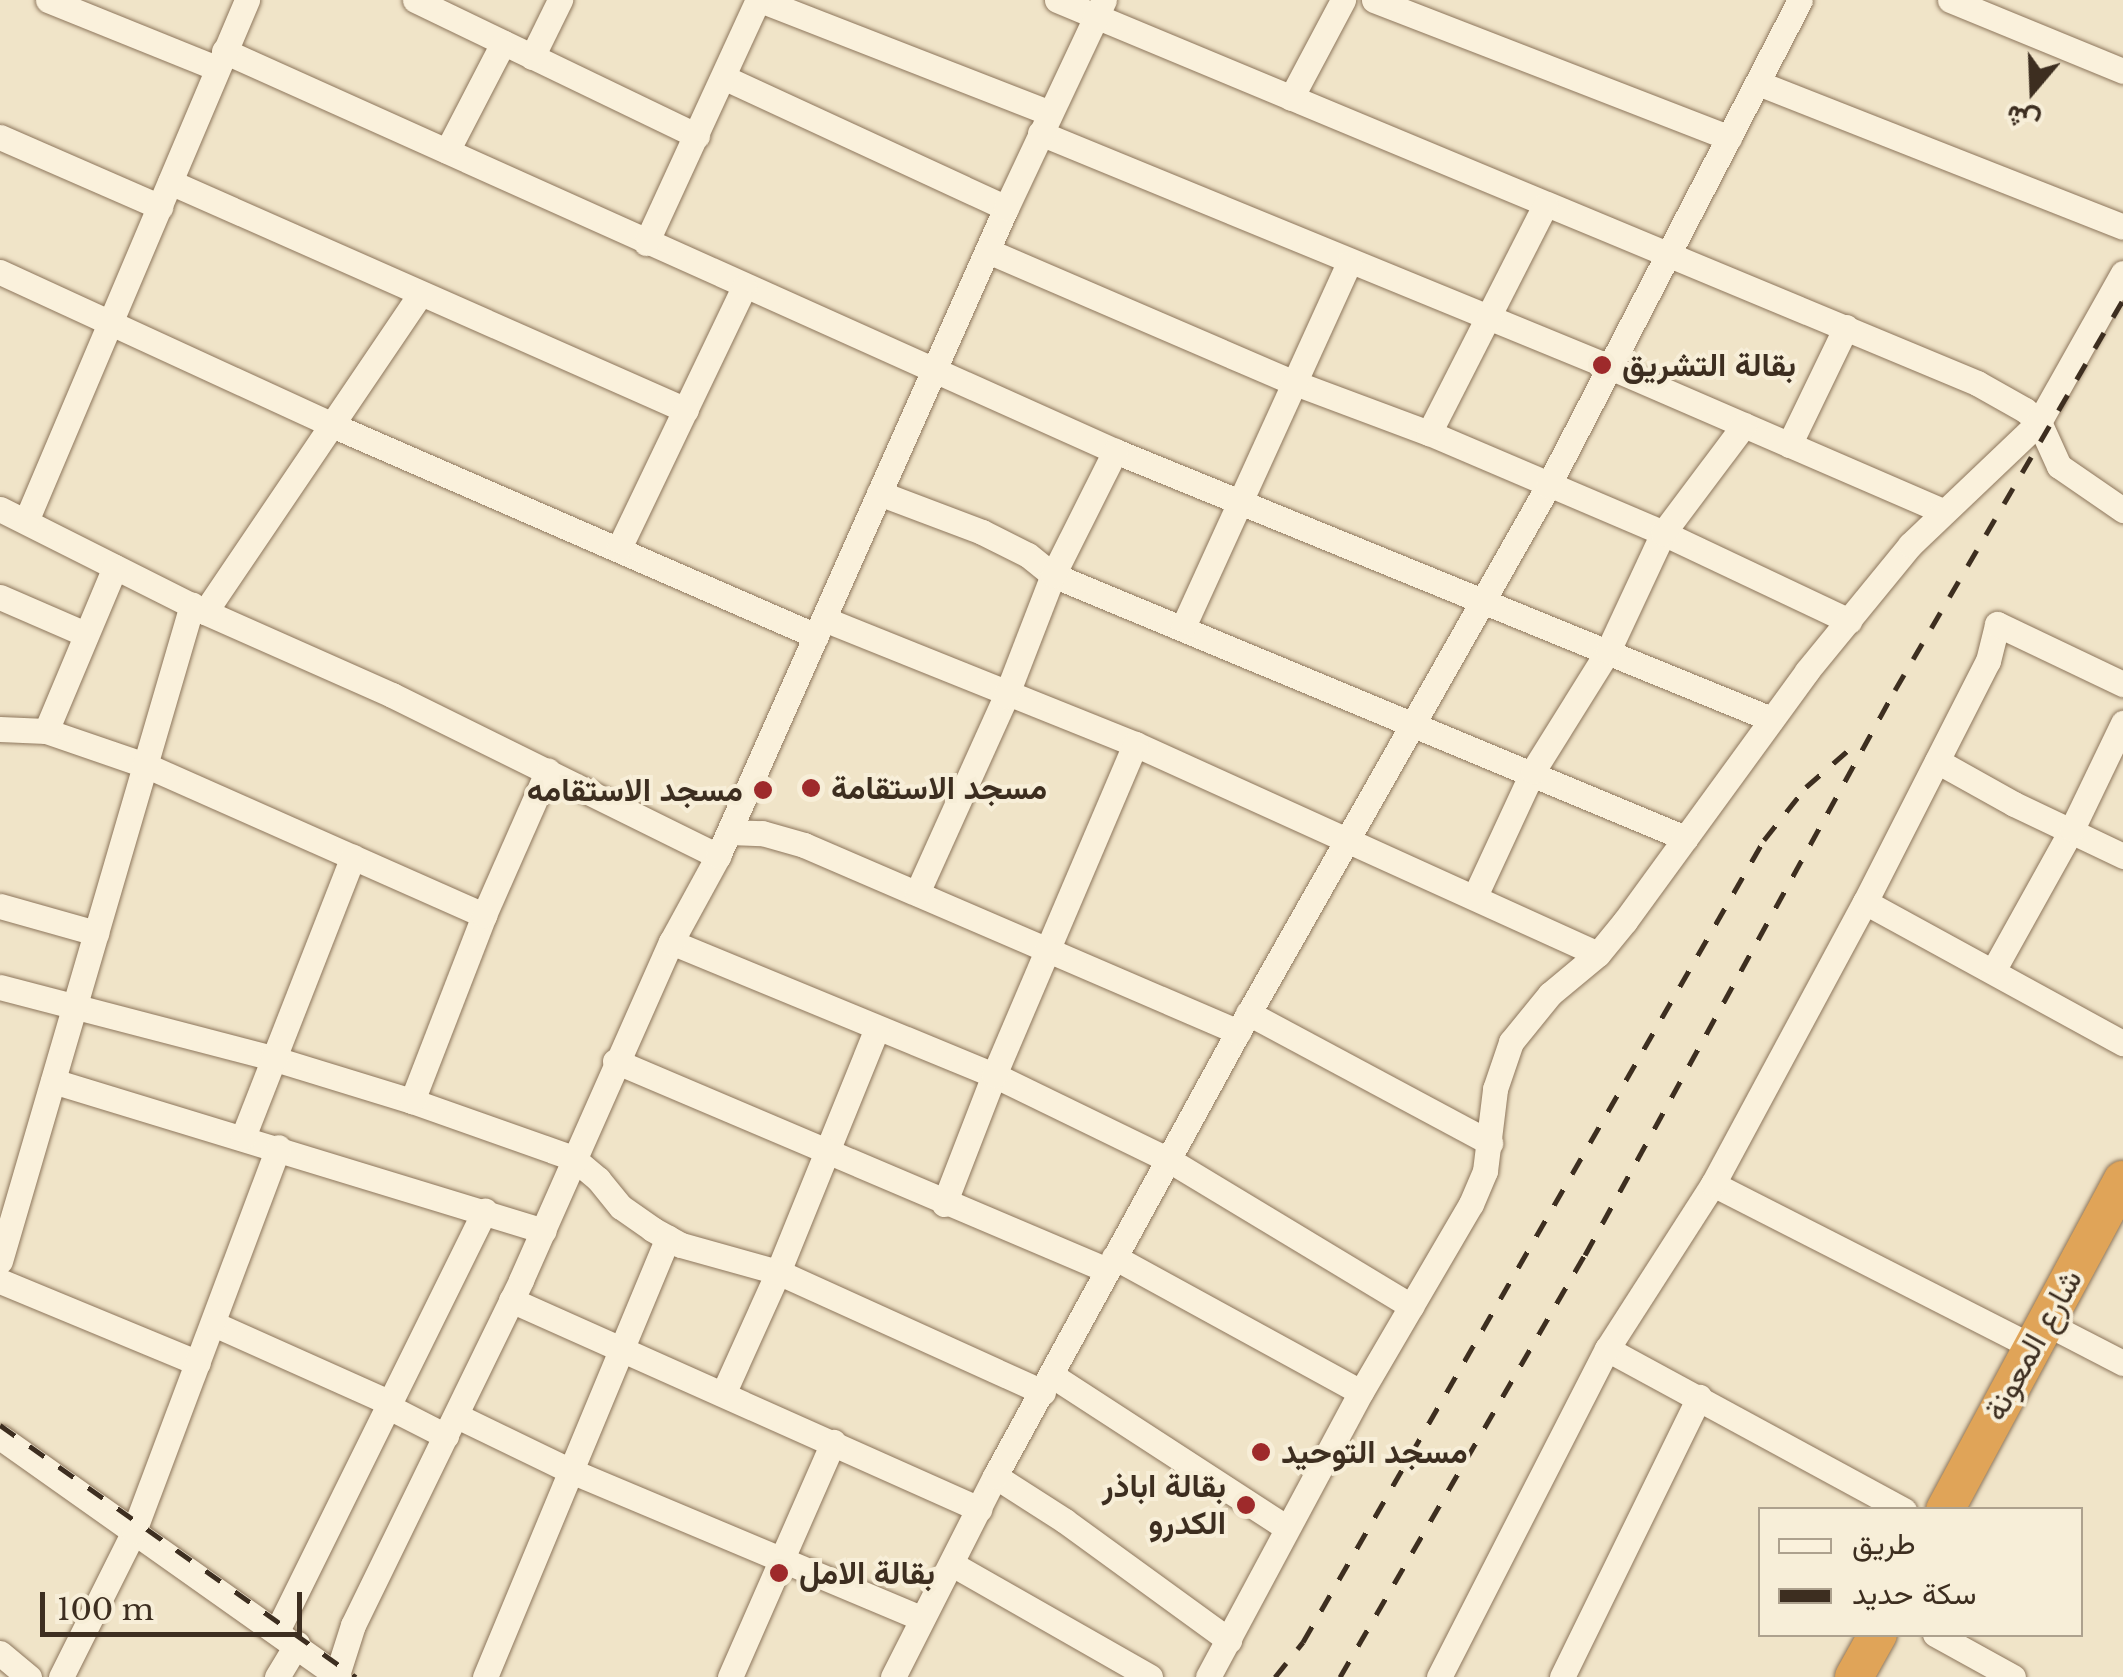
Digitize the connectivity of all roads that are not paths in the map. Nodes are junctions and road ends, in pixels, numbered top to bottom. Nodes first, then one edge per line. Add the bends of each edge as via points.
1 (48, 0) edge
2 (247, 0) edge
3 (415, 0) edge
4 (560, 0) edge
5 (759, 0) edge
6 (1057, 0) edge
7 (1343, 0) edge
8 (1374, 0) edge
9 (1950, 0) edge
10 (1790, 3) edge
11 (1100, 8) edge
12 (503, 44) junction
13 (532, 57) junction
14 (220, 59) junction
15 (2123, 71) edge
16 (723, 77) junction
17 (1758, 83) junction
18 (1292, 98) junction
19 (1045, 124) junction
20 (697, 136) junction
21 (0, 137) edge
22 (1729, 138) junction
23 (447, 152) junction
24 (170, 182) junction
25 (1545, 205) junction
26 (160, 206) junction
27 (1006, 208) junction
28 (2123, 228) edge
29 (646, 243) junction
30 (988, 251) junction
31 (1669, 254) junction
32 (1349, 263) junction
33 (0, 272) edge
34 (2123, 273) edge
35 (744, 287) junction
36 (420, 294) junction
37 (1486, 319) junction
38 (109, 325) junction
39 (1846, 327) junction
40 (1610, 367) junction
41 (936, 368) junction
42 (1295, 383) junction
43 (686, 410) junction
44 (2038, 422) junction
45 (332, 425) junction
46 (1744, 425) junction
47 (1429, 433) junction
48 (1789, 444) junction
49 (1114, 452) junction
50 (1548, 486) junction
51 (879, 493) junction
52 (1238, 504) junction
53 (0, 509) edge
54 (2123, 510) edge
55 (1942, 511) junction
56 (26, 521) junction
57 (1663, 533) junction
58 (620, 548) junction
59 (115, 566) junction
60 (1053, 576) junction
61 (0, 596) edge
62 (1482, 598) junction
63 (198, 608) junction
64 (1849, 621) junction
65 (1183, 627) junction
66 (820, 628) junction
67 (86, 634) junction
68 (1608, 651) junction
69 (2123, 684) edge
70 (1006, 696) junction
71 (1770, 719) junction
72 (1414, 723) junction
73 (2123, 723) edge
74 (0, 729) edge
75 (46, 731) junction
76 (1134, 744) junction
77 (1937, 761) junction
78 (144, 766) junction
79 (548, 770) junction
80 (1533, 771) junction
81 (2072, 829) junction
82 (729, 832) junction
83 (1350, 838) junction
84 (1685, 838) junction
85 (718, 856) junction
86 (2123, 856) edge
87 (353, 858) junction
88 (917, 893) junction
89 (1475, 896) junction
90 (1865, 902) junction
91 (0, 906) edge
92 (484, 915) junction
93 (96, 933) junction
94 (670, 942) junction
95 (1046, 950) junction
96 (1598, 954) junction
97 (1993, 970) junction
98 (0, 987) edge
99 (74, 1005) junction
100 (1243, 1022) junction
101 (877, 1028) junction
102 (2123, 1043) edge
103 (272, 1058) junction
104 (615, 1061) junction
105 (994, 1075) junction
106 (53, 1081) junction
107 (412, 1100) junction
108 (243, 1137) junction
109 (1490, 1143) junction
110 (278, 1147) junction
111 (828, 1153) junction
112 (572, 1158) junction
113 (1169, 1160) junction
114 (2123, 1180) edge
115 (1712, 1184) junction
116 (944, 1204) junction
117 (485, 1211) junction
118 (2123, 1216) edge
119 (544, 1230) junction
120 (668, 1238) junction
121 (0, 1261) edge
122 (1111, 1264) junction
123 (778, 1272) junction
124 (0, 1282) edge
125 (511, 1300) junction
126 (1411, 1306) junction
127 (214, 1324) junction
128 (2046, 1339) junction
129 (1607, 1350) junction
130 (621, 1351) junction
131 (2123, 1363) edge
132 (198, 1364) junction
133 (1048, 1384) junction
134 (1361, 1392) junction
135 (724, 1394) junction
136 (1699, 1397) junction
137 (390, 1405) junction
138 (452, 1426) junction
139 (833, 1442) junction
140 (4, 1448) edge
141 (572, 1470) junction
142 (995, 1476) junction
143 (1899, 1507) edge
144 (1947, 1507) edge
145 (1966, 1507) edge
146 (979, 1509) junction
147 (1287, 1528) junction
148 (134, 1531) junction
149 (781, 1559) junction
150 (952, 1564) junction
151 (921, 1618) junction
152 (1876, 1637) edge
153 (1897, 1637) edge
154 (1940, 1637) edge
155 (287, 1638) junction
156 (1228, 1640) junction
157 (0, 1652) edge
158 (338, 1676) edge
159 (29, 1677) edge
160 (61, 1677) edge
161 (277, 1677) edge
162 (486, 1677) edge
163 (730, 1677) edge
164 (893, 1677) edge
165 (1150, 1677) edge
166 (1208, 1677) edge
167 (1439, 1677) edge
168 (1562, 1677) edge
169 (1854, 1677) edge
170 (1877, 1677) edge
171 (2013, 1677) edge

1 - 14 street
2 - 14 street
3 - 12 street
4 - 13 street
5 - 16 street
5 - 19 street
6 - 11 street
7 - 18 street
8 - 22 street
9 - 15 street
10 - 17 street
11 - 18 street
11 - 19 street
12 - 13 street
12 - 23 street
13 - 20 street
14 - 23 street
14 - 24 street
16 - 20 street
16 - 27 street
17 - 22 street
17 - 28 street
18 - 25 street
19 - 27 street
19 - 32 street
20 - 29 street
21 - 26 street
22 - 31 street
23 - 29 street
24 - 26 street
24 - 36 street
25 - 31 street
25 - 37 street
26 - 38 street
27 - 30 street
29 - 35 street
30 - 41 street
30 - 42 street
31 - 39 street
31 - 40 street
32 - 37 street
32 - 42 street
33 - 38 street
34 - 44 street
35 - 41 street
35 - 43 street
36 - 43 street
36 - 45 street
37 - 40 street
37 - 47 street
38 - 45 street
38 - 56 street
39 - 44 street via 1977,382
39 - 48 street
40 - 46 street
40 - 50 street
41 - 49 street
41 - 51 street
42 - 47 street
42 - 52 street
43 - 58 street
44 - 54 street via 2059,466
44 - 55 street
45 - 58 street
45 - 63 street
46 - 48 street
46 - 57 street
47 - 50 street
48 - 55 street
49 - 52 street
49 - 60 street
50 - 57 street
50 - 62 street
51 - 60 street via 982,532
51 - 66 street
52 - 62 street
52 - 65 street
53 - 56 street
55 - 64 street
56 - 59 street
57 - 64 street
57 - 68 street
58 - 66 street
59 - 63 street
59 - 67 street
60 - 65 street
60 - 70 street
61 - 67 street
62 - 68 street
62 - 72 street
63 - 78 street
63 - 79 street
64 - 71 street
65 - 72 street
66 - 70 street
66 - 82 street
67 - 75 street
68 - 71 street
68 - 80 street
69 - 77 street via 1997,624 1988,661
70 - 76 street
70 - 88 street
71 - 84 street
72 - 80 street
72 - 83 street
73 - 81 street
74 - 75 street
75 - 78 street
76 - 83 street
76 - 95 street
77 - 81 street
77 - 90 street
78 - 87 street
78 - 93 street
79 - 85 street
79 - 92 street
80 - 84 street
80 - 89 street
81 - 86 street
81 - 97 street
82 - 85 street
82 - 88 street via 804,845
83 - 89 street
83 - 100 street
84 - 96 street
85 - 94 street
87 - 92 street
87 - 103 street
88 - 95 street
89 - 96 street
90 - 97 street
90 - 115 street
91 - 93 street
92 - 107 street
93 - 99 street
94 - 101 street
94 - 104 street
95 - 100 street
95 - 105 street
96 - 109 street via 1550,994 1512,1042 1495,1088
97 - 102 street
98 - 99 street
99 - 103 street
99 - 106 street
100 - 109 street
100 - 113 street
101 - 105 street
101 - 111 street
103 - 107 street
103 - 108 street
104 - 111 street
104 - 112 street
105 - 113 street
105 - 116 street
106 - 108 street
106 - 121 street
107 - 112 street
108 - 110 street
109 - 126 street via 1471,1204
110 - 117 street
110 - 127 street
111 - 116 street
111 - 123 street
112 - 119 street
112 - 120 street via 621,1207
113 - 122 street
113 - 126 street
114 - 128 highway, شارع المعونة
115 - 128 street
115 - 129 street
116 - 122 street
117 - 119 street
117 - 137 street
118 - 128 highway, شارع المعونة
119 - 125 street
120 - 123 street
120 - 130 street
122 - 133 street
122 - 134 street
123 - 133 street
123 - 135 street
124 - 132 street
125 - 130 street
125 - 138 street
126 - 134 street
127 - 132 street
127 - 137 street
128 - 131 street
128 - 144 highway, شارع المعونة
128 - 145 highway, شارع المعونة
129 - 136 street
129 - 167 street
130 - 135 street
130 - 141 street
132 - 148 street
133 - 142 street
133 - 147 street
134 - 147 street
135 - 139 street
136 - 143 street
136 - 168 street
137 - 138 street
137 - 155 street
138 - 141 street
138 - 158 street via 354,1625
139 - 146 street
139 - 149 street
140 - 148 street
141 - 149 street
141 - 162 street
142 - 146 street
142 - 156 street
146 - 150 street
147 - 156 street
148 - 155 street
148 - 160 street
149 - 151 street
149 - 163 street
150 - 151 street
150 - 165 street
151 - 164 street
152 - 169 highway
153 - 170 highway
154 - 171 street
155 - 158 street
155 - 161 street
156 - 166 street
157 - 159 street

